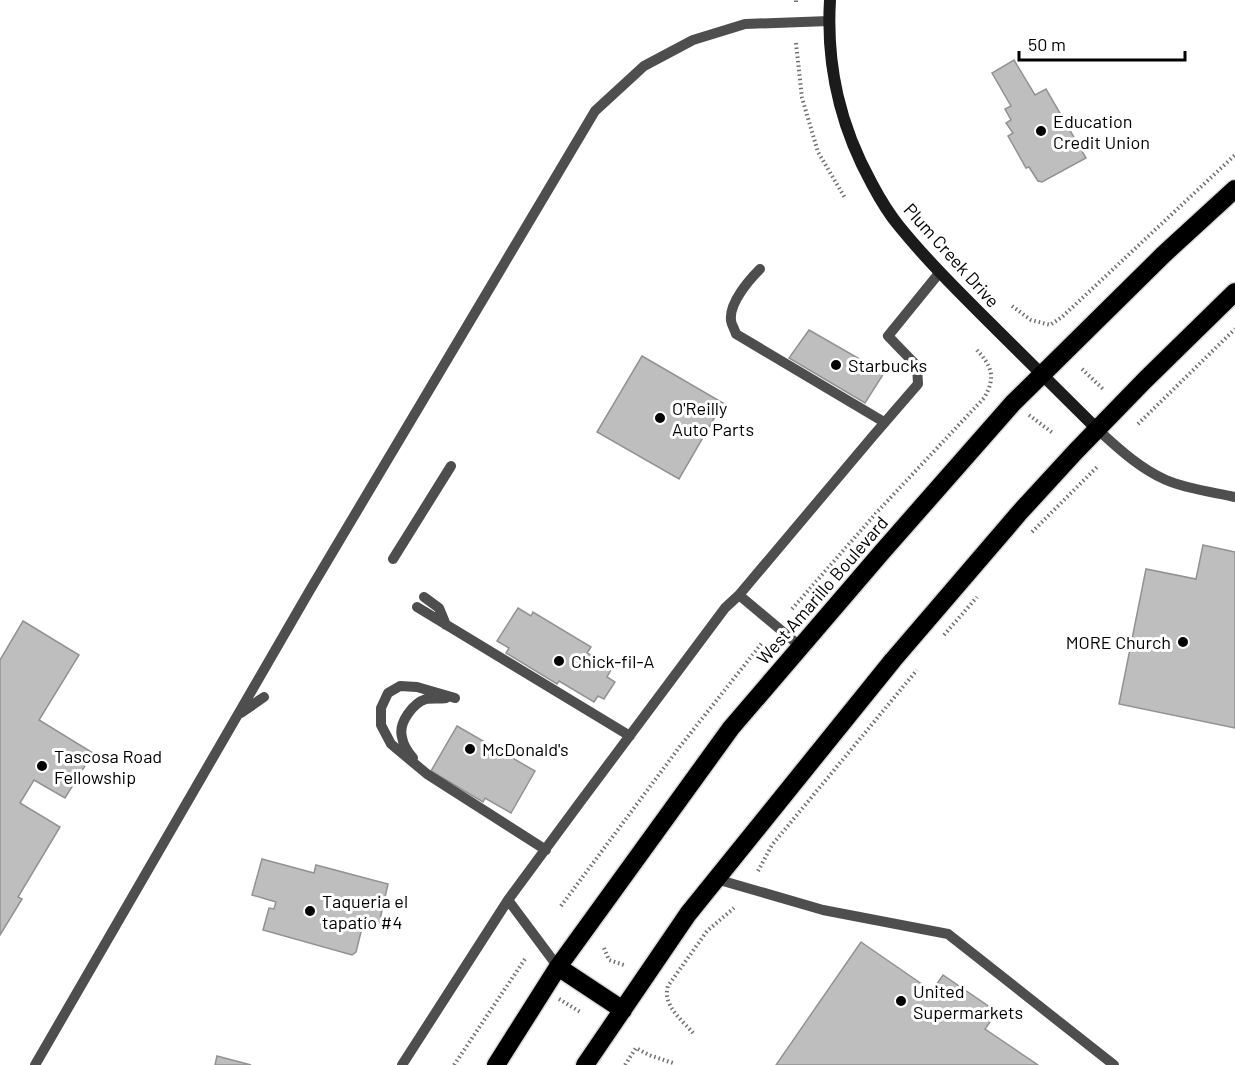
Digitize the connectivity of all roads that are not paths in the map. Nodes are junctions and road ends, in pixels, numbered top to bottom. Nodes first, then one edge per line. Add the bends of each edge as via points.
1 (830, 0) edge
2 (829, 21) junction
3 (1235, 189) edge
4 (760, 269) dead end
5 (940, 272) junction
6 (1235, 292) edge
7 (1042, 374) junction
8 (884, 422) junction
9 (1097, 429) junction
10 (452, 466) dead end
11 (1235, 497) edge
12 (397, 559) dead end
13 (739, 595) junction
14 (421, 602) dead end
15 (801, 647) junction
16 (264, 697) dead end
17 (238, 715) junction
18 (630, 736) junction
19 (427, 774) junction
20 (546, 850) junction
21 (716, 879) junction
22 (508, 900) junction
23 (558, 967) junction
24 (622, 1010) junction
25 (35, 1065) edge
26 (402, 1065) edge
27 (496, 1065) edge
28 (585, 1065) edge
29 (1114, 1065) edge

1 - 2 street, Plum Creek Drive
2 - 5 street, Plum Creek Drive via 841,113 852,143 898,225
2 - 17 lane via 745,24 693,40 644,66 596,111
3 - 7 highway, West Amarillo Boulevard
4 - 8 lane via 733,307 731,320 736,334
5 - 7 street, Plum Creek Drive
5 - 8 lane via 888,336 917,366 918,384
6 - 9 highway
7 - 9 street, Plum Creek Drive
7 - 15 highway, West Amarillo Boulevard
8 - 13 lane
9 - 11 lane via 1145,469 1165,479
9 - 21 highway via 893,660
10 - 12 lane via 402,544
13 - 15 lane
13 - 18 lane via 725,608
14 - 18 lane via 447,625
15 - 23 highway, West Amarillo Boulevard via 731,728
16 - 17 lane
17 - 25 lane
18 - 20 lane
19 - 19 lane via 408,751 401,735 404,720 413,707 426,699 455,698 400,686 388,693 381,708 381,725 390,744
19 - 20 lane
20 - 22 lane
21 - 24 highway
21 - 29 lane via 822,910 948,934
22 - 23 lane
22 - 26 lane
23 - 24 highway
23 - 27 highway, West Amarillo Boulevard
24 - 28 highway

